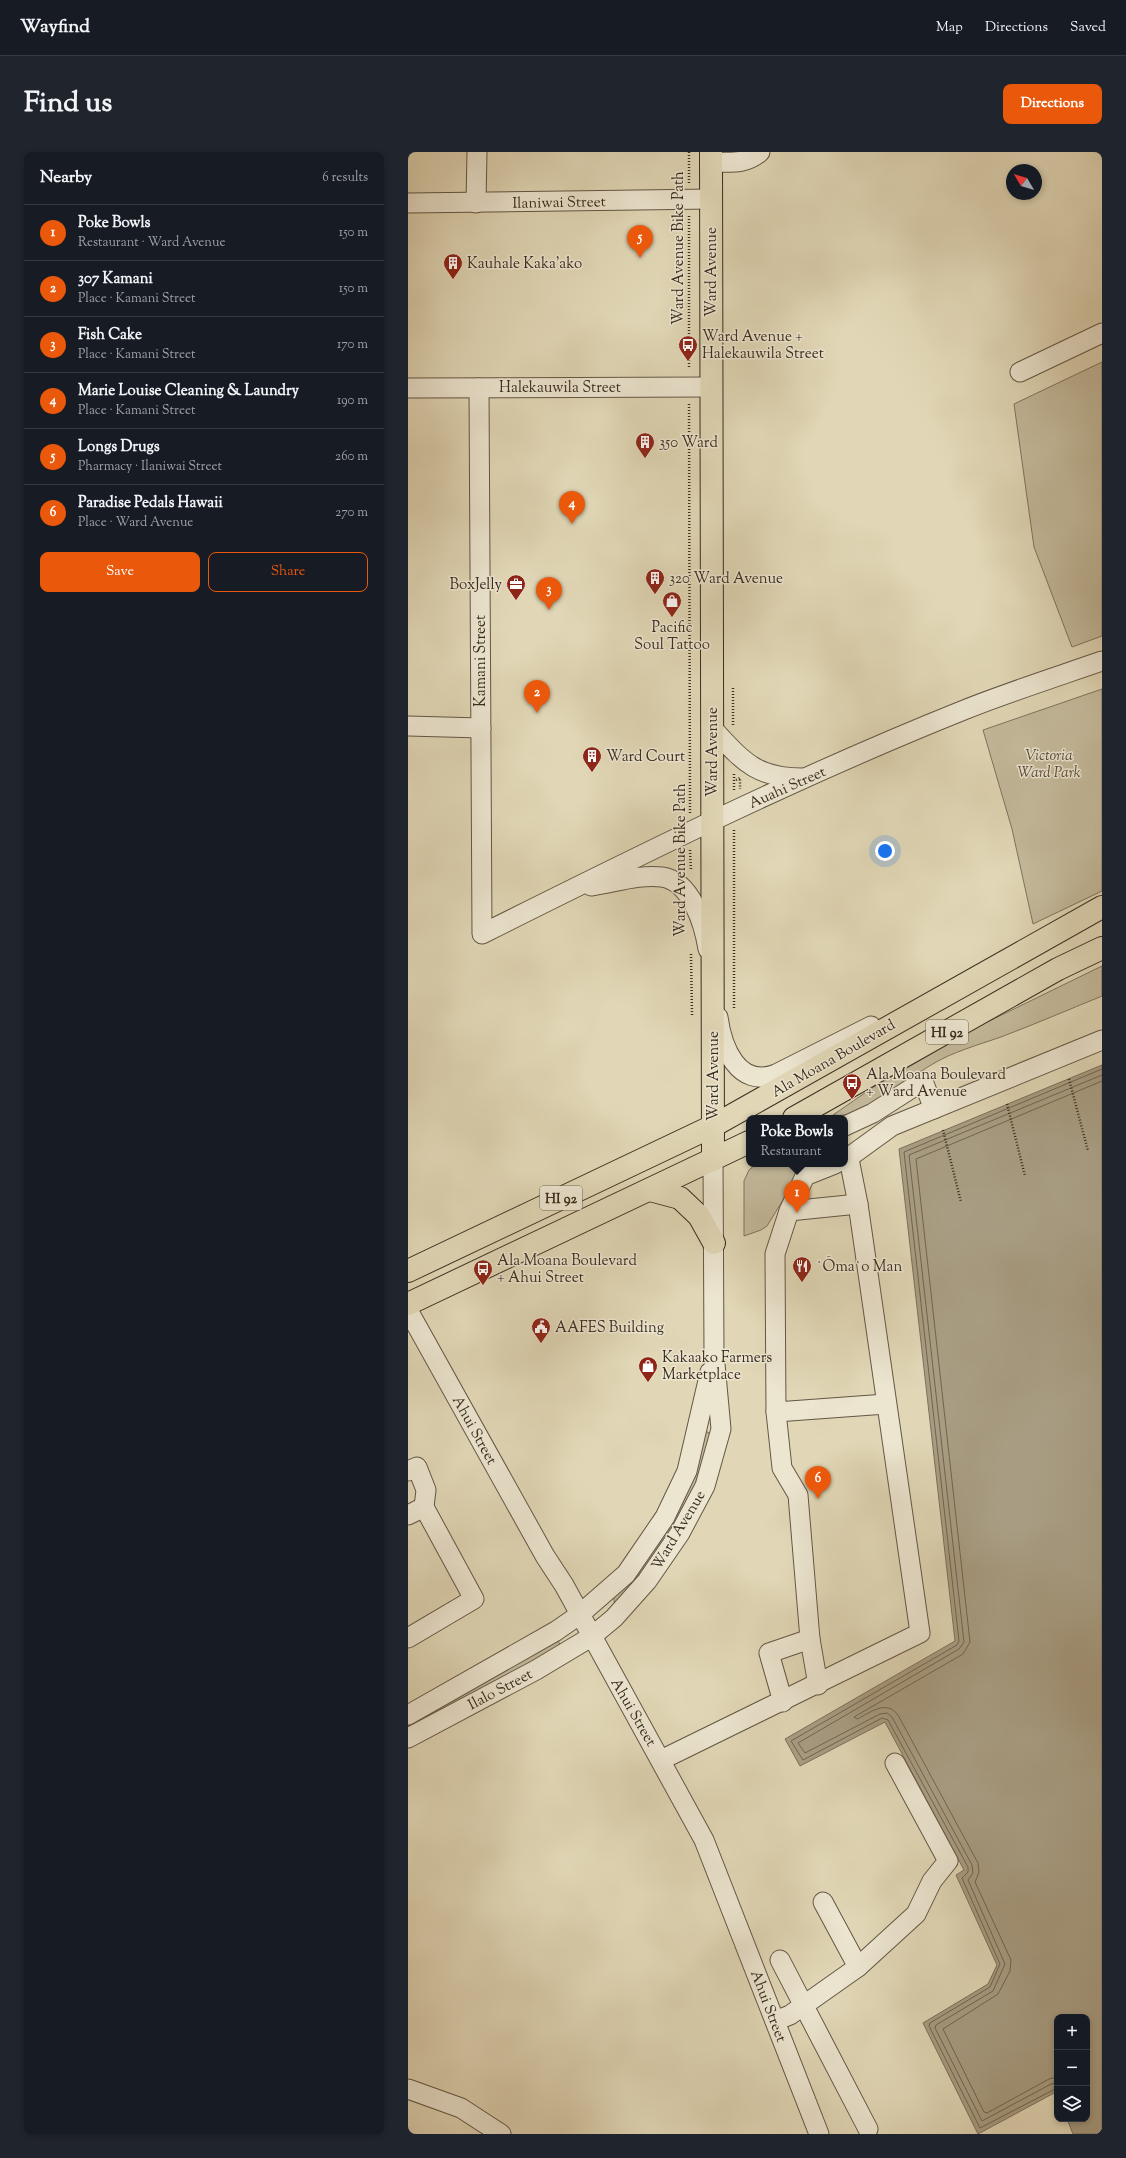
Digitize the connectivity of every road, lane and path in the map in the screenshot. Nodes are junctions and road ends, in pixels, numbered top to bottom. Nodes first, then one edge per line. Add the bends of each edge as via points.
1 (477, 152) edge
2 (688, 152) edge
3 (760, 152) edge
4 (711, 157) edge
5 (689, 199) junction
6 (711, 199) junction
7 (408, 203) edge
8 (476, 203) junction
9 (1102, 333) edge
10 (1020, 372) dead end
11 (689, 387) junction
12 (711, 387) junction
13 (408, 388) edge
14 (479, 388) junction
15 (1102, 661) edge
16 (408, 726) edge
17 (480, 728) junction
18 (712, 728) junction
19 (805, 778) junction
20 (736, 780) dead end
21 (740, 793) dead end
22 (712, 821) junction
23 (690, 831) junction
24 (572, 889) junction
25 (691, 900) junction
26 (1102, 907) edge
27 (482, 934) joint
28 (691, 947) dead end
29 (1102, 948) edge
30 (713, 981) junction
31 (953, 989) junction
32 (692, 1017) dead end
33 (1102, 1040) edge
34 (1069, 1079) dead end
35 (1007, 1104) dead end
36 (934, 1108) junction
37 (799, 1115) edge
38 (848, 1124) edge
39 (713, 1126) junction
40 (943, 1130) dead end
41 (746, 1144) edge
42 (1088, 1151) dead end
43 (848, 1157) edge
44 (713, 1160) junction
45 (828, 1167) edge
46 (845, 1167) edge
47 (1025, 1176) dead end
48 (650, 1190) junction
49 (961, 1202) dead end
50 (858, 1204) junction
51 (789, 1211) junction
52 (714, 1243) junction
53 (408, 1271) edge
54 (408, 1304) edge
55 (408, 1310) edge
56 (714, 1353) junction
57 (886, 1404) junction
58 (776, 1412) junction
59 (408, 1472) edge
60 (416, 1511) edge
61 (579, 1615) junction
62 (591, 1637) junction
63 (408, 1638) edge
64 (810, 1639) junction
65 (818, 1685) junction
66 (783, 1702) junction
67 (408, 1715) edge
68 (408, 1738) edge
69 (661, 1760) junction
70 (895, 1763) dead end
71 (822, 1902) dead end
72 (780, 1960) dead end
73 (858, 1967) junction
74 (803, 2004) junction
75 (775, 2021) junction
76 (408, 2089) edge
77 (868, 2129) dead end
78 (501, 2134) edge
79 (819, 2134) edge

1 - 8 street
2 - 5 path, Ward Avenue Bike Path
3 - 4 street via 752,159 740,162
4 - 6 main road, Ward Avenue
5 - 6 street, Ilaniwai Street
5 - 8 street, Ilaniwai Street
5 - 11 path, Ward Avenue Bike Path
6 - 12 main road, Ward Avenue
7 - 8 street, Ilaniwai Street
9 - 10 street
11 - 12 street, Halekauwila Street
11 - 14 street, Halekauwila Street
11 - 23 path, Ward Avenue Bike Path
12 - 18 main road, Ward Avenue
13 - 14 street, Halekauwila Street
14 - 17 street, Kamani Street
15 - 19 street, Auahi Street via 965,710
16 - 17 street
17 - 27 street, Kamani Street
18 - 19 street via 748,765 782,778
18 - 22 main road, Ward Avenue
19 - 22 street, Auahi Street
20 - 21 path via 740,778
22 - 23 street, Auahi Street
22 - 30 main road, Ward Avenue
23 - 24 street, Auahi Street
23 - 25 path, Ward Avenue Bike Path
24 - 25 street via 662,877 677,884
24 - 27 street, Auahi Street
25 - 30 street via 706,936
26 - 31 main road, Ala Moana Boulevard / HI 92
28 - 32 path, Ward Avenue Bike Path
29 - 37 main road, HI 92 via 1058,969
30 - 31 street via 720,1029 727,1050 742,1070 751,1076 762,1078 776,1074 842,1040
30 - 39 main road, Ward Avenue
31 - 39 main road, Ala Moana Boulevard / HI 92
33 - 36 street
34 - 42 path
35 - 47 path
36 - 38 street via 923,1081
36 - 43 street via 885,1130
39 - 44 main road, Ward Avenue
39 - 53 main road, Ala Moana Boulevard / HI 92
40 - 49 path
41 - 44 main road, HI 92
44 - 48 main road, HI 92
44 - 52 street, Ward Avenue
45 - 51 street via 805,1176
46 - 50 street
48 - 52 main road via 680,1198 699,1216
48 - 54 main road, HI 92
50 - 51 street
50 - 57 street
51 - 58 street via 776,1254
52 - 56 street, Ward Avenue
55 - 61 street, Ahui Street
56 - 61 street, Ward Avenue via 687,1471 665,1517 626,1574
56 - 62 street, Ward Avenue via 721,1430 705,1486 680,1533 648,1581 614,1618
57 - 58 street
57 - 65 street via 920,1633
58 - 64 street via 782,1468 798,1495
59 - 60 street via 418,1467 426,1490
60 - 63 street via 474,1599
61 - 62 street, Ahui Street
61 - 67 street, Ilalo Street
62 - 68 street, Ilalo Street via 536,1670
62 - 69 street, Ahui Street
64 - 65 street
64 - 66 street via 769,1653
65 - 66 street
66 - 69 street
69 - 75 street, Ahui Street via 711,1855
70 - 73 street via 948,1861 932,1881 916,1914
71 - 73 street
72 - 74 street
73 - 74 street
74 - 75 street via 790,2015
74 - 77 street
75 - 79 street, Ahui Street
76 - 78 street via 461,2108

